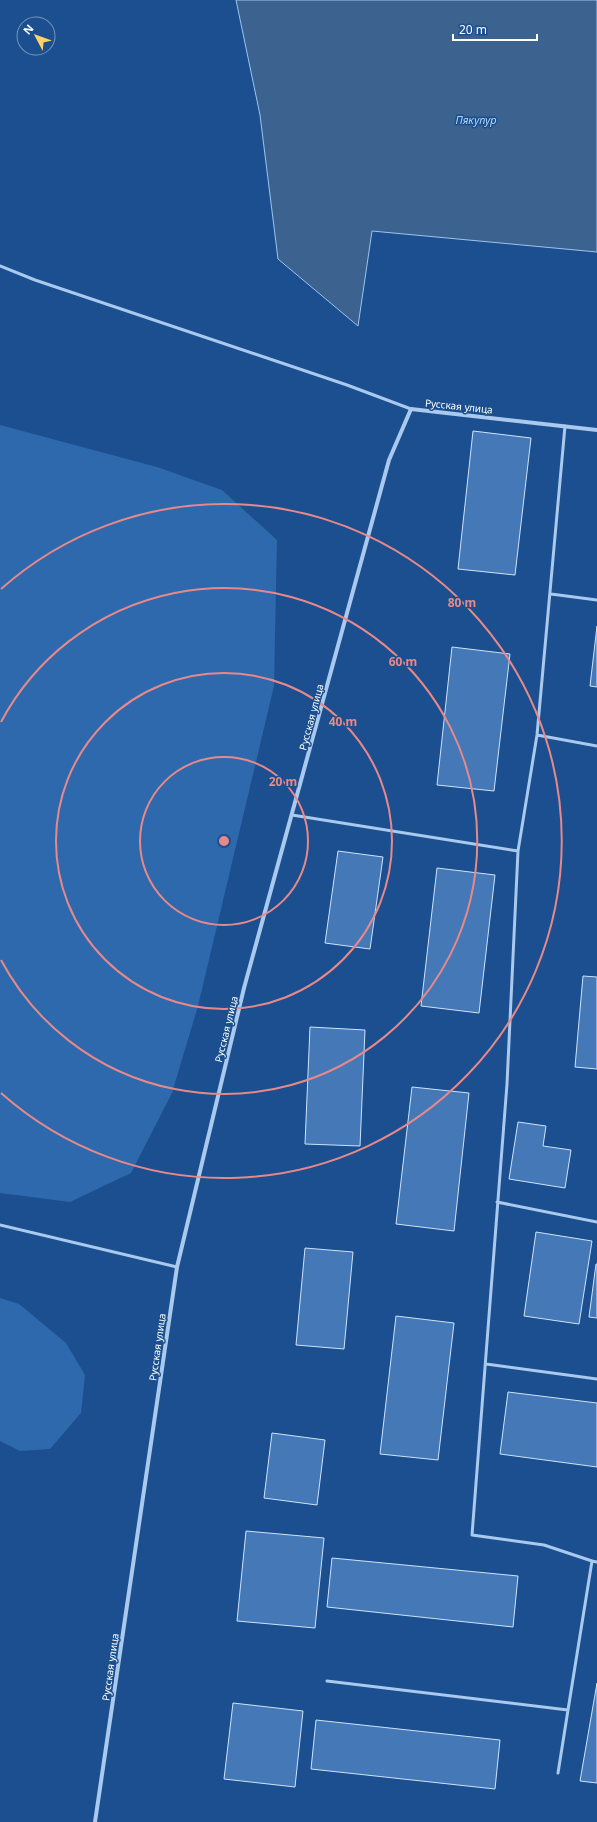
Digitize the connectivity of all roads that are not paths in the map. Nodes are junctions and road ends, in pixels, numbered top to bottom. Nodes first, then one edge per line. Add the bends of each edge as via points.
1 (0, 266) edge
2 (410, 409) junction
3 (565, 426) junction
4 (597, 430) edge
5 (551, 594) junction
6 (597, 600) edge
7 (537, 734) junction
8 (597, 746) edge
9 (292, 815) junction
10 (518, 851) junction
11 (497, 1202) junction
12 (597, 1222) edge
13 (0, 1225) edge
14 (177, 1267) junction
15 (486, 1364) junction
16 (597, 1379) edge
17 (592, 1561) junction
18 (597, 1562) edge
19 (327, 1681) dead end
20 (568, 1710) junction
21 (558, 1772) dead end
22 (96, 1822) edge

1 - 2 lane
2 - 3 street, Русская улица
2 - 9 street, Русская улица via 389,460
3 - 4 street, Русская улица
3 - 5 lane
5 - 6 lane
5 - 7 lane
7 - 8 lane
7 - 10 lane
9 - 10 lane
9 - 14 street, Русская улица via 244,988
10 - 11 lane via 507,1084
11 - 12 lane
11 - 15 lane
13 - 14 lane
14 - 22 street, Русская улица
15 - 16 lane
15 - 17 lane via 472,1535 544,1545
17 - 18 lane
17 - 20 lane
19 - 20 lane
20 - 21 lane

